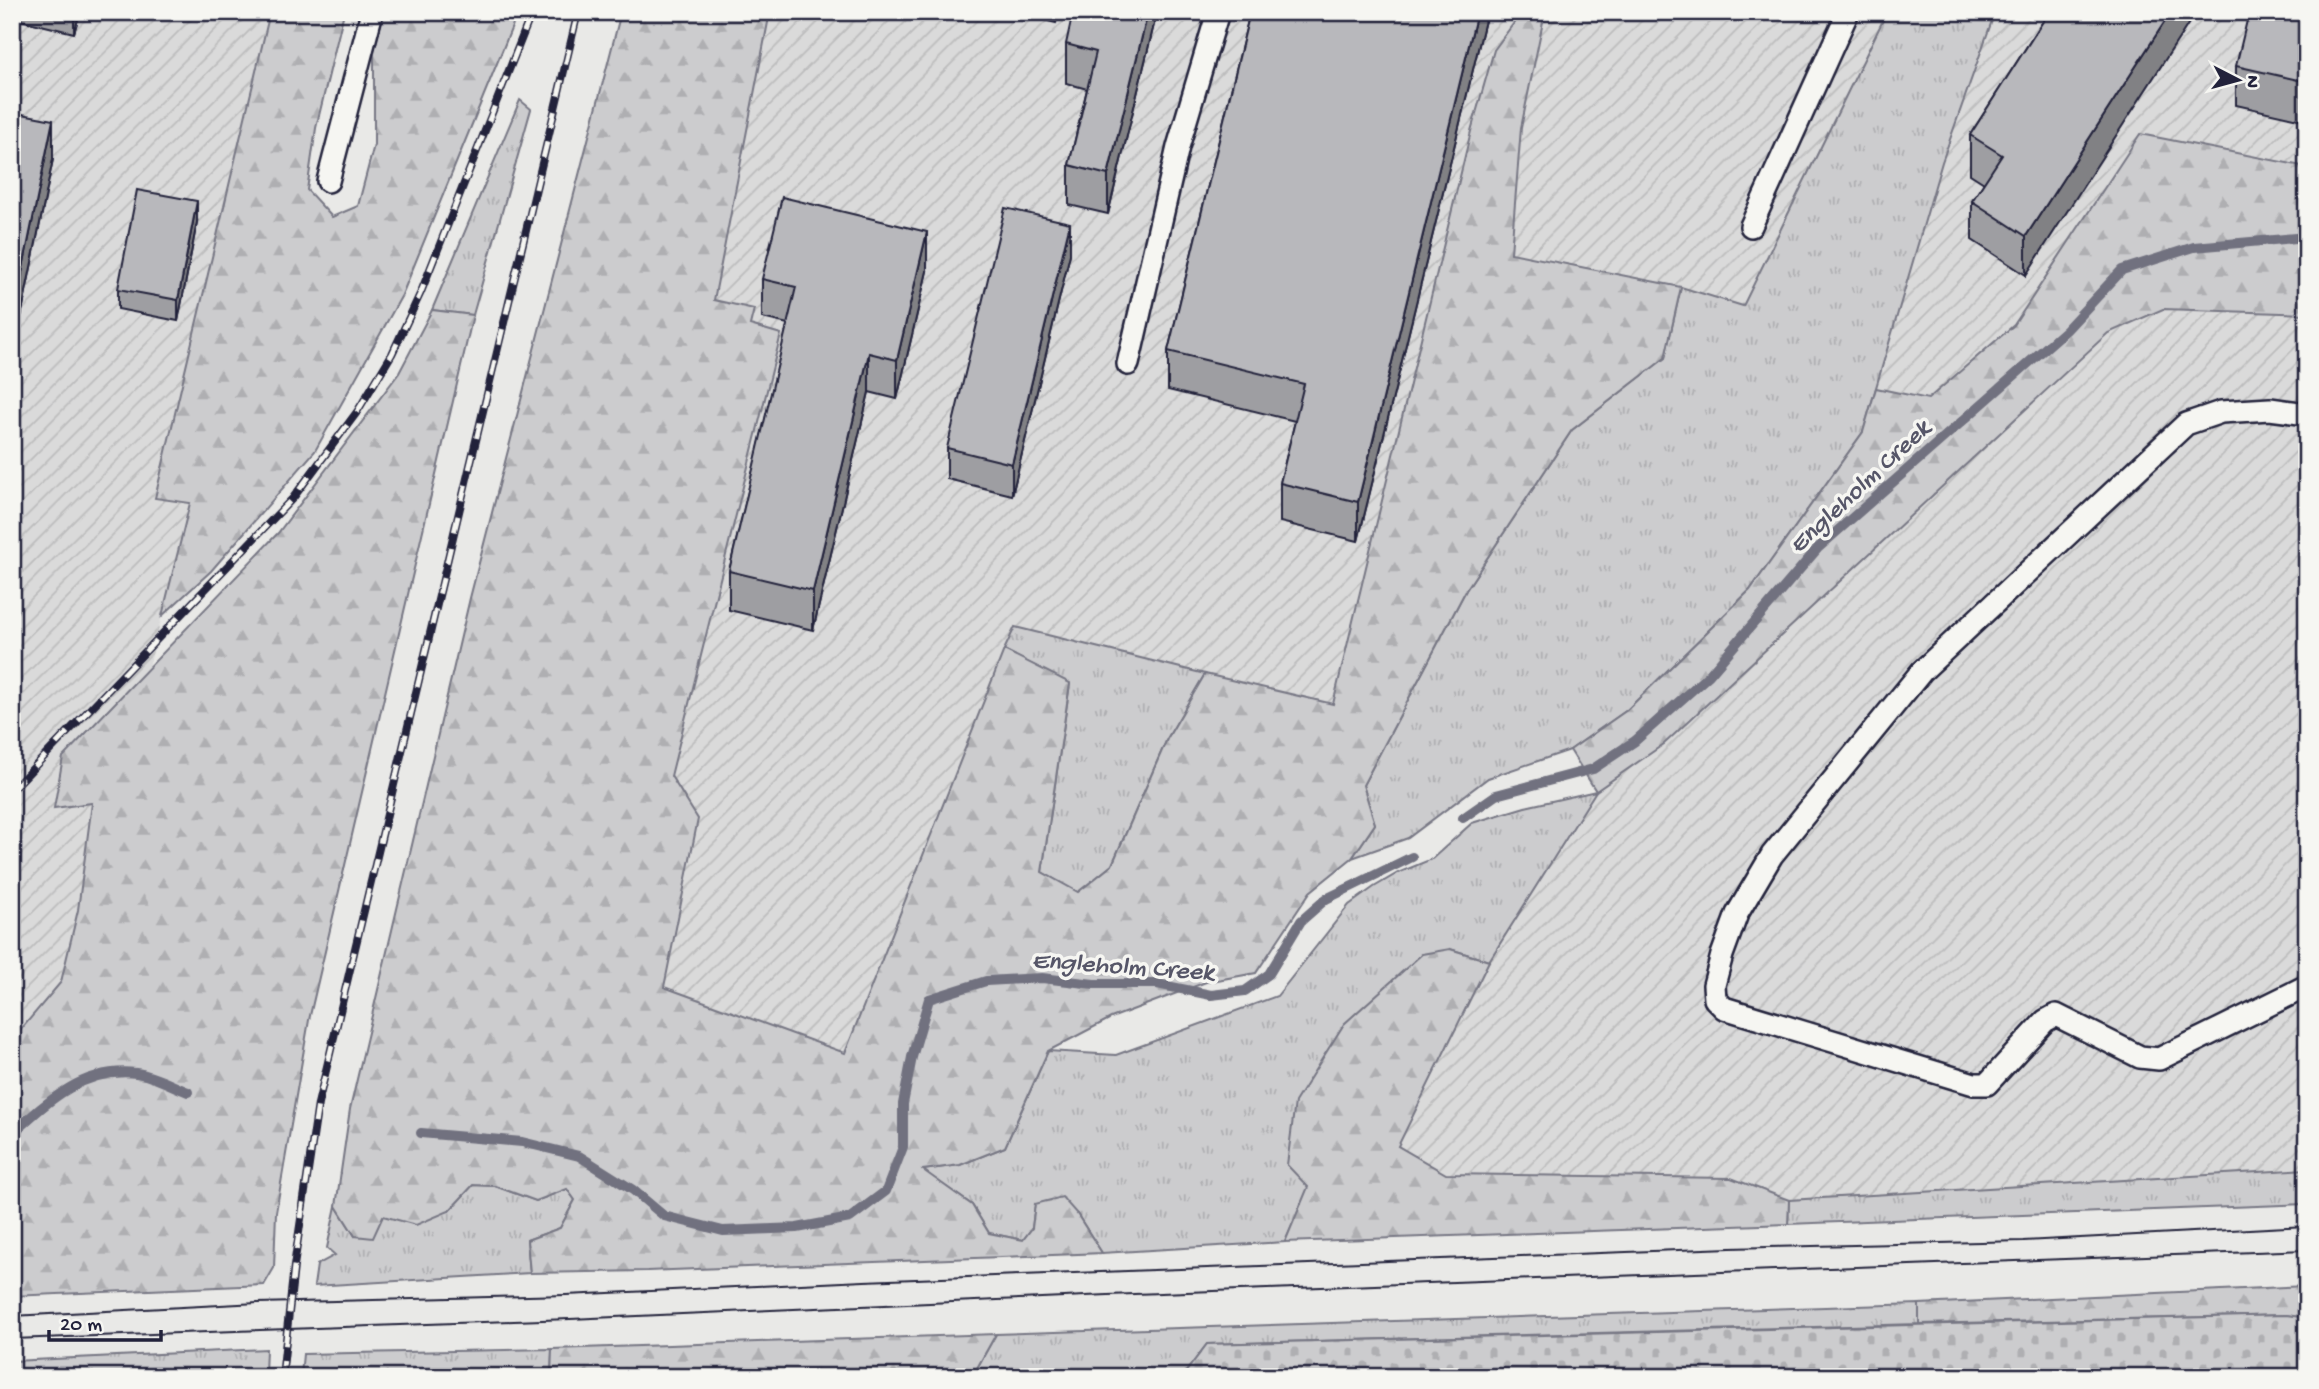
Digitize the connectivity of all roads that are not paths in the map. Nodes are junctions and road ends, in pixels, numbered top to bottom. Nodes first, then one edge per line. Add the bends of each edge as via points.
1 (372, 12) edge
2 (1218, 12) edge
3 (1848, 12) edge
4 (328, 181) dead end
5 (1751, 226) dead end
6 (1128, 364) dead end
7 (2307, 414) edge
8 (2307, 986) edge

1 - 4 lane
2 - 6 lane via 1178,147
3 - 5 lane
7 - 8 lane via 2270,409 2221,412 2186,424 1922,671 1772,855 1737,914 1714,985 1715,999 1724,1008 1975,1084 1987,1084 2045,1021 2056,1015 2140,1057 2159,1059

